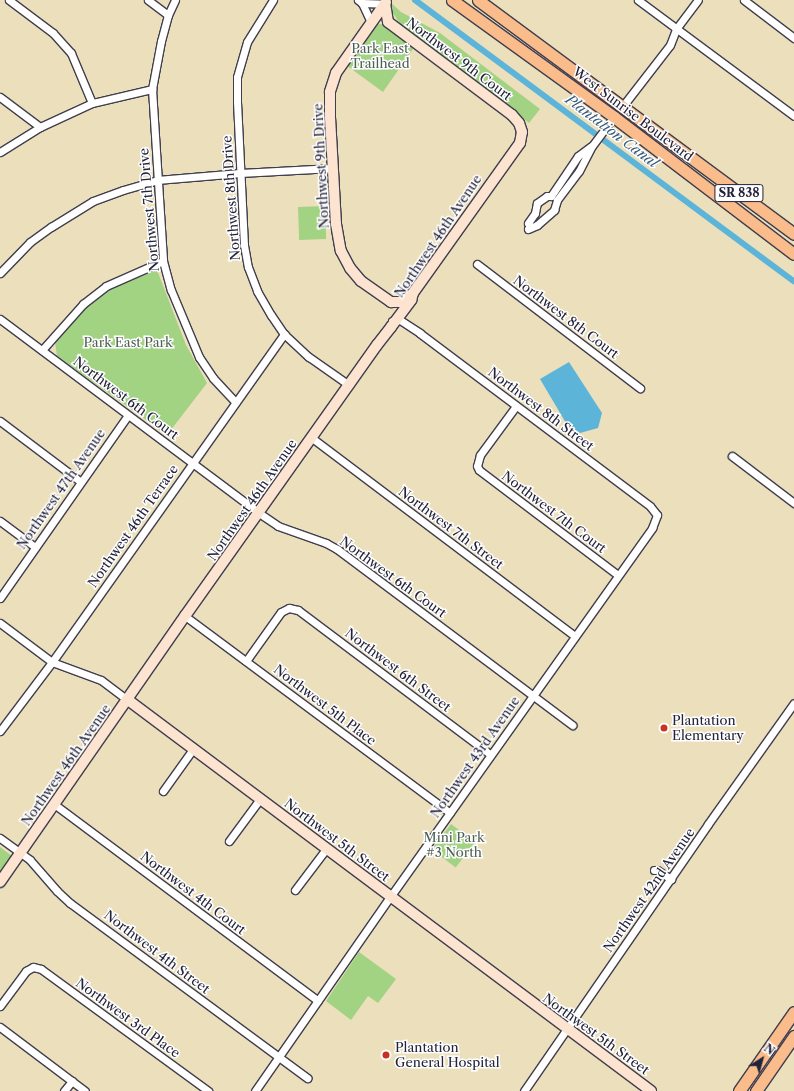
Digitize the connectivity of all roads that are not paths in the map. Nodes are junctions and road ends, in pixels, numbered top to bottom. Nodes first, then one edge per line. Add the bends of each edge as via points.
1 (9, 0) edge
2 (148, 0) edge
3 (175, 0) edge
4 (273, 0) edge
5 (452, 0) edge
6 (478, 0) edge
7 (638, 0) edge
8 (698, 0) edge
9 (744, 0) edge
10 (360, 2) edge
11 (386, 2) edge
12 (168, 15) junction
13 (371, 22) junction
14 (388, 22) junction
15 (676, 29) junction
16 (794, 38) edge
17 (152, 89) junction
18 (0, 97) edge
19 (92, 103) junction
20 (600, 106) junction
21 (622, 107) junction
22 (632, 115) junction
23 (794, 116) edge
24 (611, 121) junction
25 (40, 127) junction
26 (522, 132) joint
27 (592, 146) junction
28 (0, 152) edge
29 (333, 168) junction
30 (240, 173) junction
31 (157, 180) junction
32 (535, 213) junction
33 (544, 220) junction
34 (794, 234) edge
35 (772, 237) junction
36 (794, 240) edge
37 (794, 254) edge
38 (163, 262) junction
39 (477, 264) dead end
40 (0, 273) edge
41 (413, 293) junction
42 (391, 302) junction
43 (404, 309) junction
44 (0, 319) edge
45 (391, 324) junction
46 (408, 326) junction
47 (284, 334) junction
48 (42, 350) junction
49 (349, 385) junction
50 (640, 388) dead end
51 (235, 402) junction
52 (516, 406) junction
53 (128, 415) junction
54 (0, 421) edge
55 (312, 438) junction
56 (732, 456) dead end
57 (192, 463) junction
58 (81, 482) junction
59 (794, 503) edge
60 (259, 513) junction
61 (657, 515) joint
62 (0, 521) edge
63 (35, 547) junction
64 (618, 575) junction
65 (0, 598) edge
66 (185, 616) junction
67 (0, 622) edge
68 (575, 636) junction
69 (246, 661) junction
70 (52, 662) junction
71 (533, 696) junction
72 (128, 700) junction
73 (794, 703) edge
74 (572, 725) dead end
75 (0, 731) edge
76 (193, 749) junction
77 (491, 755) junction
78 (163, 791) dead end
79 (260, 798) junction
80 (54, 804) junction
81 (450, 813) junction
82 (0, 838) edge
83 (229, 841) dead end
84 (326, 849) junction
85 (21, 853) junction
86 (654, 870) dead end
87 (671, 879) junction
88 (0, 882) edge
89 (295, 890) dead end
90 (390, 897) junction
91 (318, 1001) junction
92 (0, 1006) edge
93 (794, 1012) edge
94 (0, 1027) edge
95 (567, 1029) junction
96 (794, 1036) edge
97 (278, 1058) junction
98 (307, 1078) dead end
99 (72, 1081) junction
100 (64, 1091) edge
101 (85, 1091) edge
102 (208, 1091) edge
103 (255, 1091) edge
104 (524, 1091) edge
105 (651, 1091) edge
106 (739, 1091) edge
107 (756, 1091) edge

1 - 19 street via 52,32 71,54
2 - 12 street
3 - 12 street, Northwest 7th Drive
4 - 30 street, Northwest 8th Drive via 248,42 237,77
5 - 20 main road, West Sunrise Boulevard / SR 838
6 - 21 main road, West Sunrise Boulevard / SR 838
7 - 15 street
8 - 15 street
9 - 16 street
10 - 11 street
10 - 13 street
11 - 13 street, Northwest 9th Drive
11 - 14 street, Northwest 9th Court
12 - 17 street, Northwest 7th Drive via 154,69
13 - 14 street
13 - 29 street, Northwest 9th Drive via 336,73 330,92
14 - 26 street, Northwest 9th Court via 512,115
15 - 21 street via 670,45
15 - 23 street
17 - 19 street
17 - 31 street, Northwest 7th Drive
18 - 25 street
19 - 25 street
20 - 21 main road
20 - 24 main road, West Sunrise Boulevard / SR 838
21 - 22 main road, West Sunrise Boulevard / SR 838
22 - 24 main road via 621,113
22 - 34 main road, West Sunrise Boulevard / SR 838
24 - 27 street
24 - 35 main road, West Sunrise Boulevard / SR 838
25 - 28 street
26 - 41 street, Northwest 46th Avenue via 520,143
27 - 32 street via 578,156 551,196 537,203
27 - 33 street via 579,171 557,200 554,210
29 - 30 street
29 - 42 street, Northwest 9th Drive via 336,224 341,251 361,281
30 - 31 street
30 - 47 street, Northwest 8th Drive via 244,245 248,267 257,291
31 - 38 street, Northwest 7th Drive
31 - 40 street via 93,201 72,213 30,242
32 - 33 street
32 - 33 street via 528,223 529,228
35 - 36 main road
35 - 37 main road, West Sunrise Boulevard / SR 838
38 - 48 street via 106,286 83,304
38 - 51 street, Northwest 7th Drive via 170,290 199,357 213,378
39 - 50 street, Northwest 8th Court
41 - 42 street via 402,302
41 - 43 street, Northwest 46th Avenue
42 - 45 street via 394,312
43 - 45 street, Northwest 46th Avenue
43 - 46 street via 403,318
44 - 48 street, Northwest 6th Court
45 - 46 street, Northwest 8th Street
45 - 49 street, Northwest 46th Avenue
46 - 52 street, Northwest 8th Street
47 - 49 street, Northwest 8th Drive via 309,357
47 - 51 street, Northwest 46th Terrace
48 - 53 street, Northwest 6th Court
49 - 55 street, Northwest 46th Avenue
51 - 57 street, Northwest 46th Terrace
52 - 61 street, Northwest 8th Street via 650,506
52 - 64 street, Northwest 7th Court via 480,455 477,466 483,474
53 - 57 street, Northwest 6th Court
53 - 58 street, Northwest 47th Avenue
54 - 58 street
55 - 60 street, Northwest 46th Avenue
55 - 68 street, Northwest 7th Street
56 - 59 street
57 - 60 street, Northwest 6th Court
57 - 70 street, Northwest 46th Terrace
58 - 63 street, Northwest 47th Avenue
60 - 66 street, Northwest 46th Avenue
60 - 71 street, Northwest 6th Court via 278,526 338,549
61 - 64 street, Northwest 43rd Avenue via 652,528
62 - 63 street
63 - 65 street, Northwest 47th Avenue
64 - 68 street, Northwest 43rd Avenue
66 - 69 street, Northwest 5th Place
66 - 72 street, Northwest 46th Avenue
67 - 70 street, Northwest 5th Street
68 - 71 street, Northwest 43rd Avenue
69 - 77 street, Northwest 6th Street via 281,612 289,608 298,610
69 - 81 street, Northwest 5th Place
70 - 72 street, Northwest 5th Street via 101,680
70 - 75 street, Northwest 46th Terrace
71 - 74 street, Northwest 6th Court
71 - 77 street, Northwest 43rd Avenue
72 - 76 street, Northwest 5th Street
72 - 80 street, Northwest 46th Avenue
73 - 87 street, Northwest 42nd Avenue
76 - 78 street
76 - 79 street, Northwest 5th Street
77 - 81 street, Northwest 43rd Avenue
79 - 83 street
79 - 84 street, Northwest 5th Street
80 - 85 street, Northwest 46th Avenue
80 - 91 street, Northwest 4th Court
81 - 90 street, Northwest 43rd Avenue
82 - 85 street, Northwest 4th Street
84 - 89 street
84 - 90 street, Northwest 5th Street
85 - 88 street, Northwest 46th Avenue
85 - 97 street, Northwest 4th Street via 70,903
86 - 87 street
87 - 95 street, Northwest 42nd Avenue
90 - 91 street, Northwest 43rd Avenue
90 - 95 street, Northwest 5th Street
91 - 97 street, Northwest 43rd Avenue
92 - 102 street, Northwest 3rd Place via 26,970 33,967 41,969
93 - 106 main road
94 - 99 street
95 - 104 street, Northwest 42nd Avenue
95 - 105 street, Northwest 5th Street
96 - 107 main road
97 - 98 street, Northwest 4th Street
97 - 103 street, Northwest 43rd Avenue
99 - 100 street
99 - 101 street

